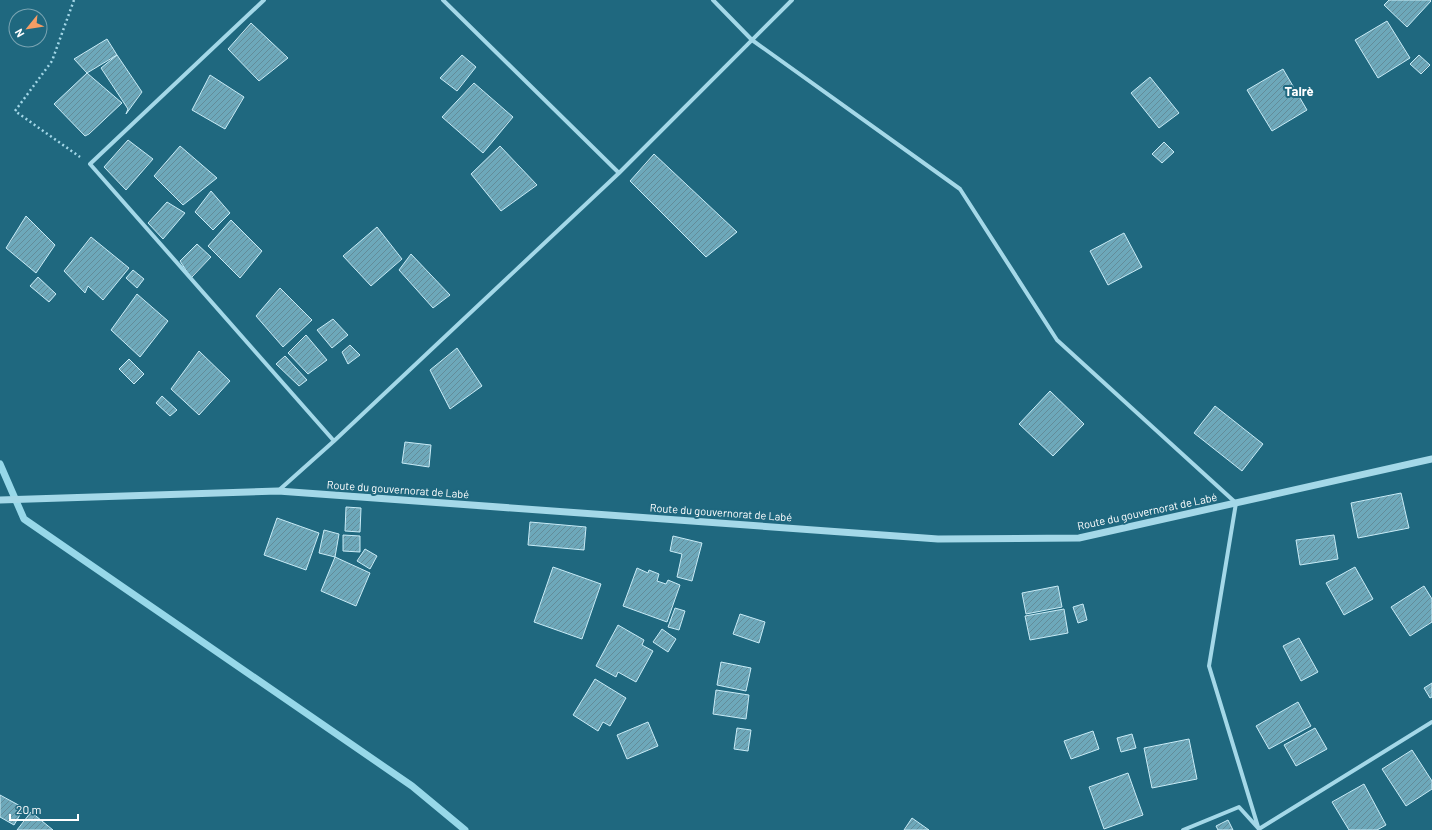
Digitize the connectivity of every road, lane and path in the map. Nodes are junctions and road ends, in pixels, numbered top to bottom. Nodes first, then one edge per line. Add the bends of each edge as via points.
1 (74, 0) edge
2 (264, 0) edge
3 (443, 0) edge
4 (714, 0) edge
5 (792, 0) edge
6 (752, 40) junction
7 (90, 164) junction
8 (619, 173) junction
9 (334, 441) junction
10 (1432, 459) edge
11 (278, 491) junction
12 (0, 500) edge
13 (1236, 503) junction
14 (1432, 722) edge
15 (1183, 830) edge
16 (1259, 830) edge

1 - 7 path via 52,61 15,111
2 - 7 street
3 - 8 street
4 - 6 street
5 - 6 street
6 - 8 street
6 - 13 street via 960,189 1057,340
7 - 9 street
8 - 9 street
9 - 11 street
10 - 13 street, Route du gouvernorat de Labé
11 - 12 street, Route du gouvernorat de Labé
11 - 13 street, Route du gouvernorat de Labé via 938,539 1079,538
13 - 16 street via 1209,666
14 - 16 street
15 - 16 street via 1239,806

